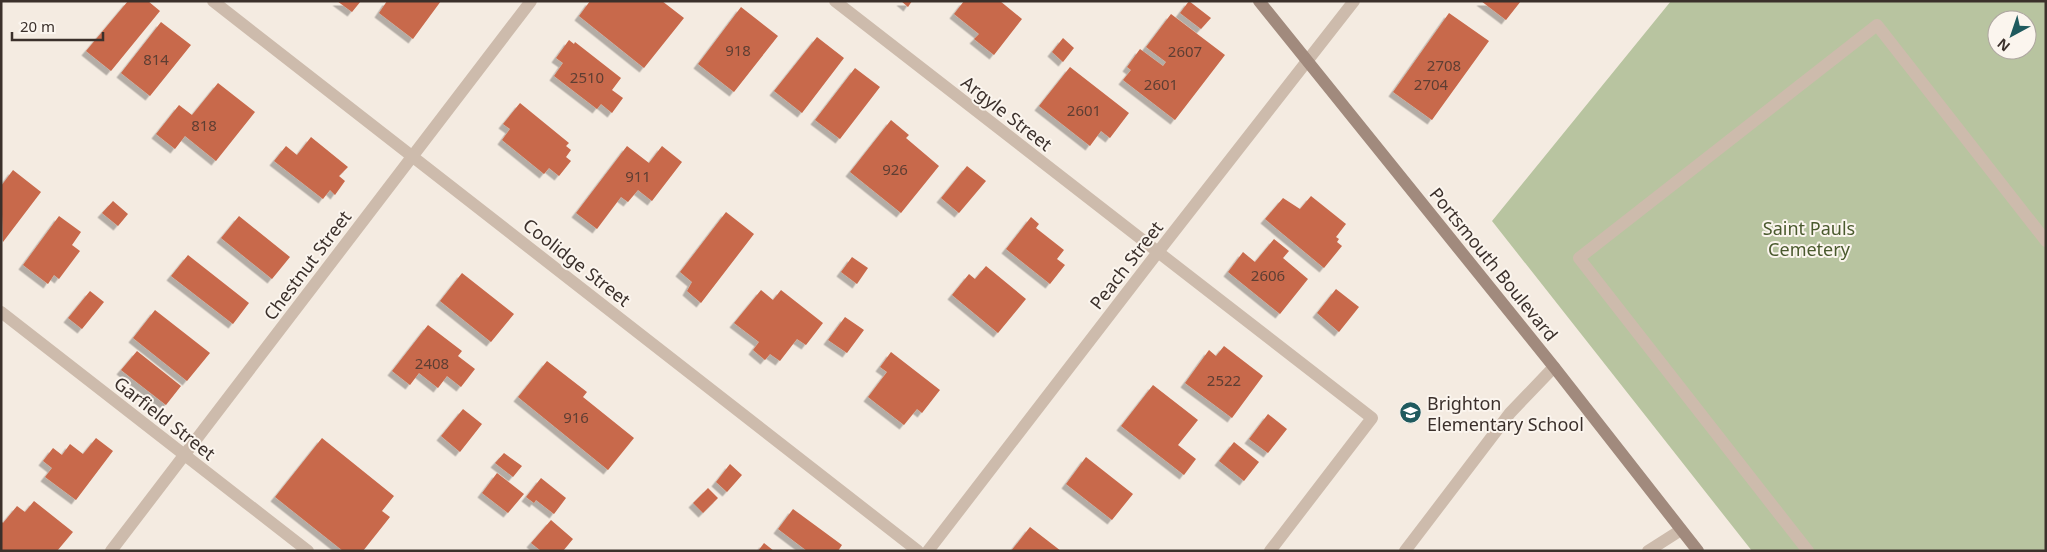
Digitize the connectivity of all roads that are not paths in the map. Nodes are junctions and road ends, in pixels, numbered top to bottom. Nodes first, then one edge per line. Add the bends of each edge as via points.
1 (213, 1) edge
2 (531, 1) edge
3 (835, 1) edge
4 (1259, 1) edge
5 (1354, 1) edge
6 (1308, 61) junction
7 (412, 156) junction
8 (2046, 241) edge
9 (1158, 252) junction
10 (1, 312) edge
11 (1554, 367) junction
12 (184, 456) junction
13 (1681, 530) junction
14 (111, 551) edge
15 (308, 551) edge
16 (918, 551) edge
17 (928, 551) edge
18 (1270, 551) edge
19 (1405, 551) edge
20 (1648, 551) edge
21 (1698, 551) edge
22 (1808, 551) edge

1 - 7 street, Coolidge Street
2 - 7 street, Chestnut Street
3 - 9 street, Argyle Street
4 - 6 main road, Portsmouth Boulevard
5 - 6 street, Peach Street
6 - 9 street, Peach Street
6 - 11 main road, Portsmouth Boulevard
7 - 12 street, Chestnut Street
7 - 16 street, Coolidge Street
8 - 22 street via 1877,25 1579,258
9 - 17 street, Peach Street
9 - 18 street, Argyle Street via 1372,418
10 - 12 street, Garfield Street
11 - 13 main road, Portsmouth Boulevard
11 - 19 street via 1510,413
12 - 14 street, Chestnut Street
12 - 15 street, Garfield Street
13 - 20 street
13 - 21 main road, Portsmouth Boulevard

